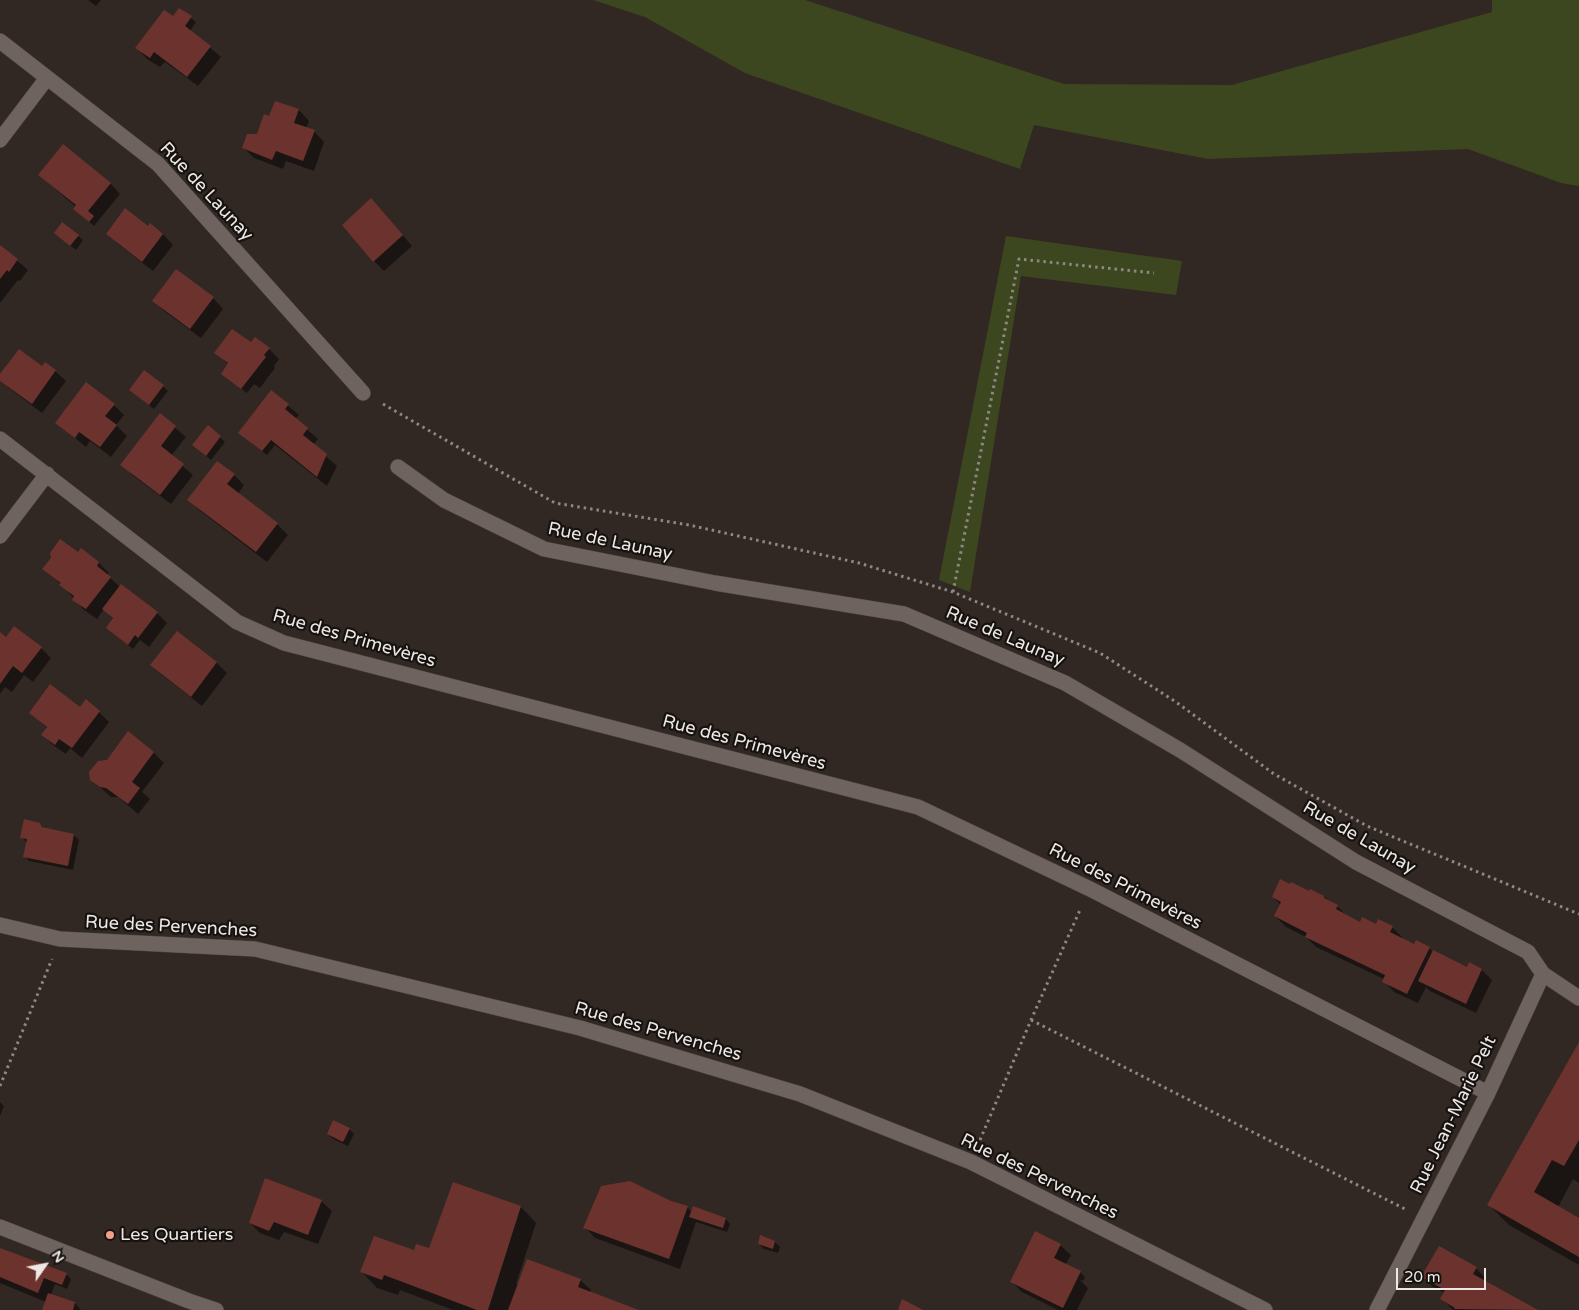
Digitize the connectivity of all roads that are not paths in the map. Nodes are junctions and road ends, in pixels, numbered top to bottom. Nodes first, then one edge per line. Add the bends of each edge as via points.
1 (0, 41) edge
2 (47, 78) junction
3 (0, 140) edge
4 (363, 393) dead end
5 (0, 439) edge
6 (398, 467) dead end
7 (47, 474) junction
8 (0, 536) edge
9 (0, 925) edge
10 (1543, 974) junction
11 (1579, 998) edge
12 (1488, 1093) junction
13 (0, 1227) edge
14 (216, 1310) edge
15 (1265, 1310) edge
16 (1377, 1310) edge

1 - 2 street, Rue de Launay
2 - 3 street
2 - 4 street, Rue de Launay via 158,164
5 - 7 street, Rue des Primevères
6 - 10 street, Rue de Launay via 444,500 544,550 715,583 904,614 1065,683 1180,750 1356,862 1528,952
7 - 8 street
7 - 12 street, Rue des Primevères via 237,622 284,643 918,807 1090,889
9 - 15 street, Rue des Pervenches via 60,939 255,949 571,1026 800,1094 971,1162
10 - 11 street
10 - 12 street, Rue Jean-Marie Pelt
12 - 16 street, Rue Jean-Marie Pelt
13 - 14 street

